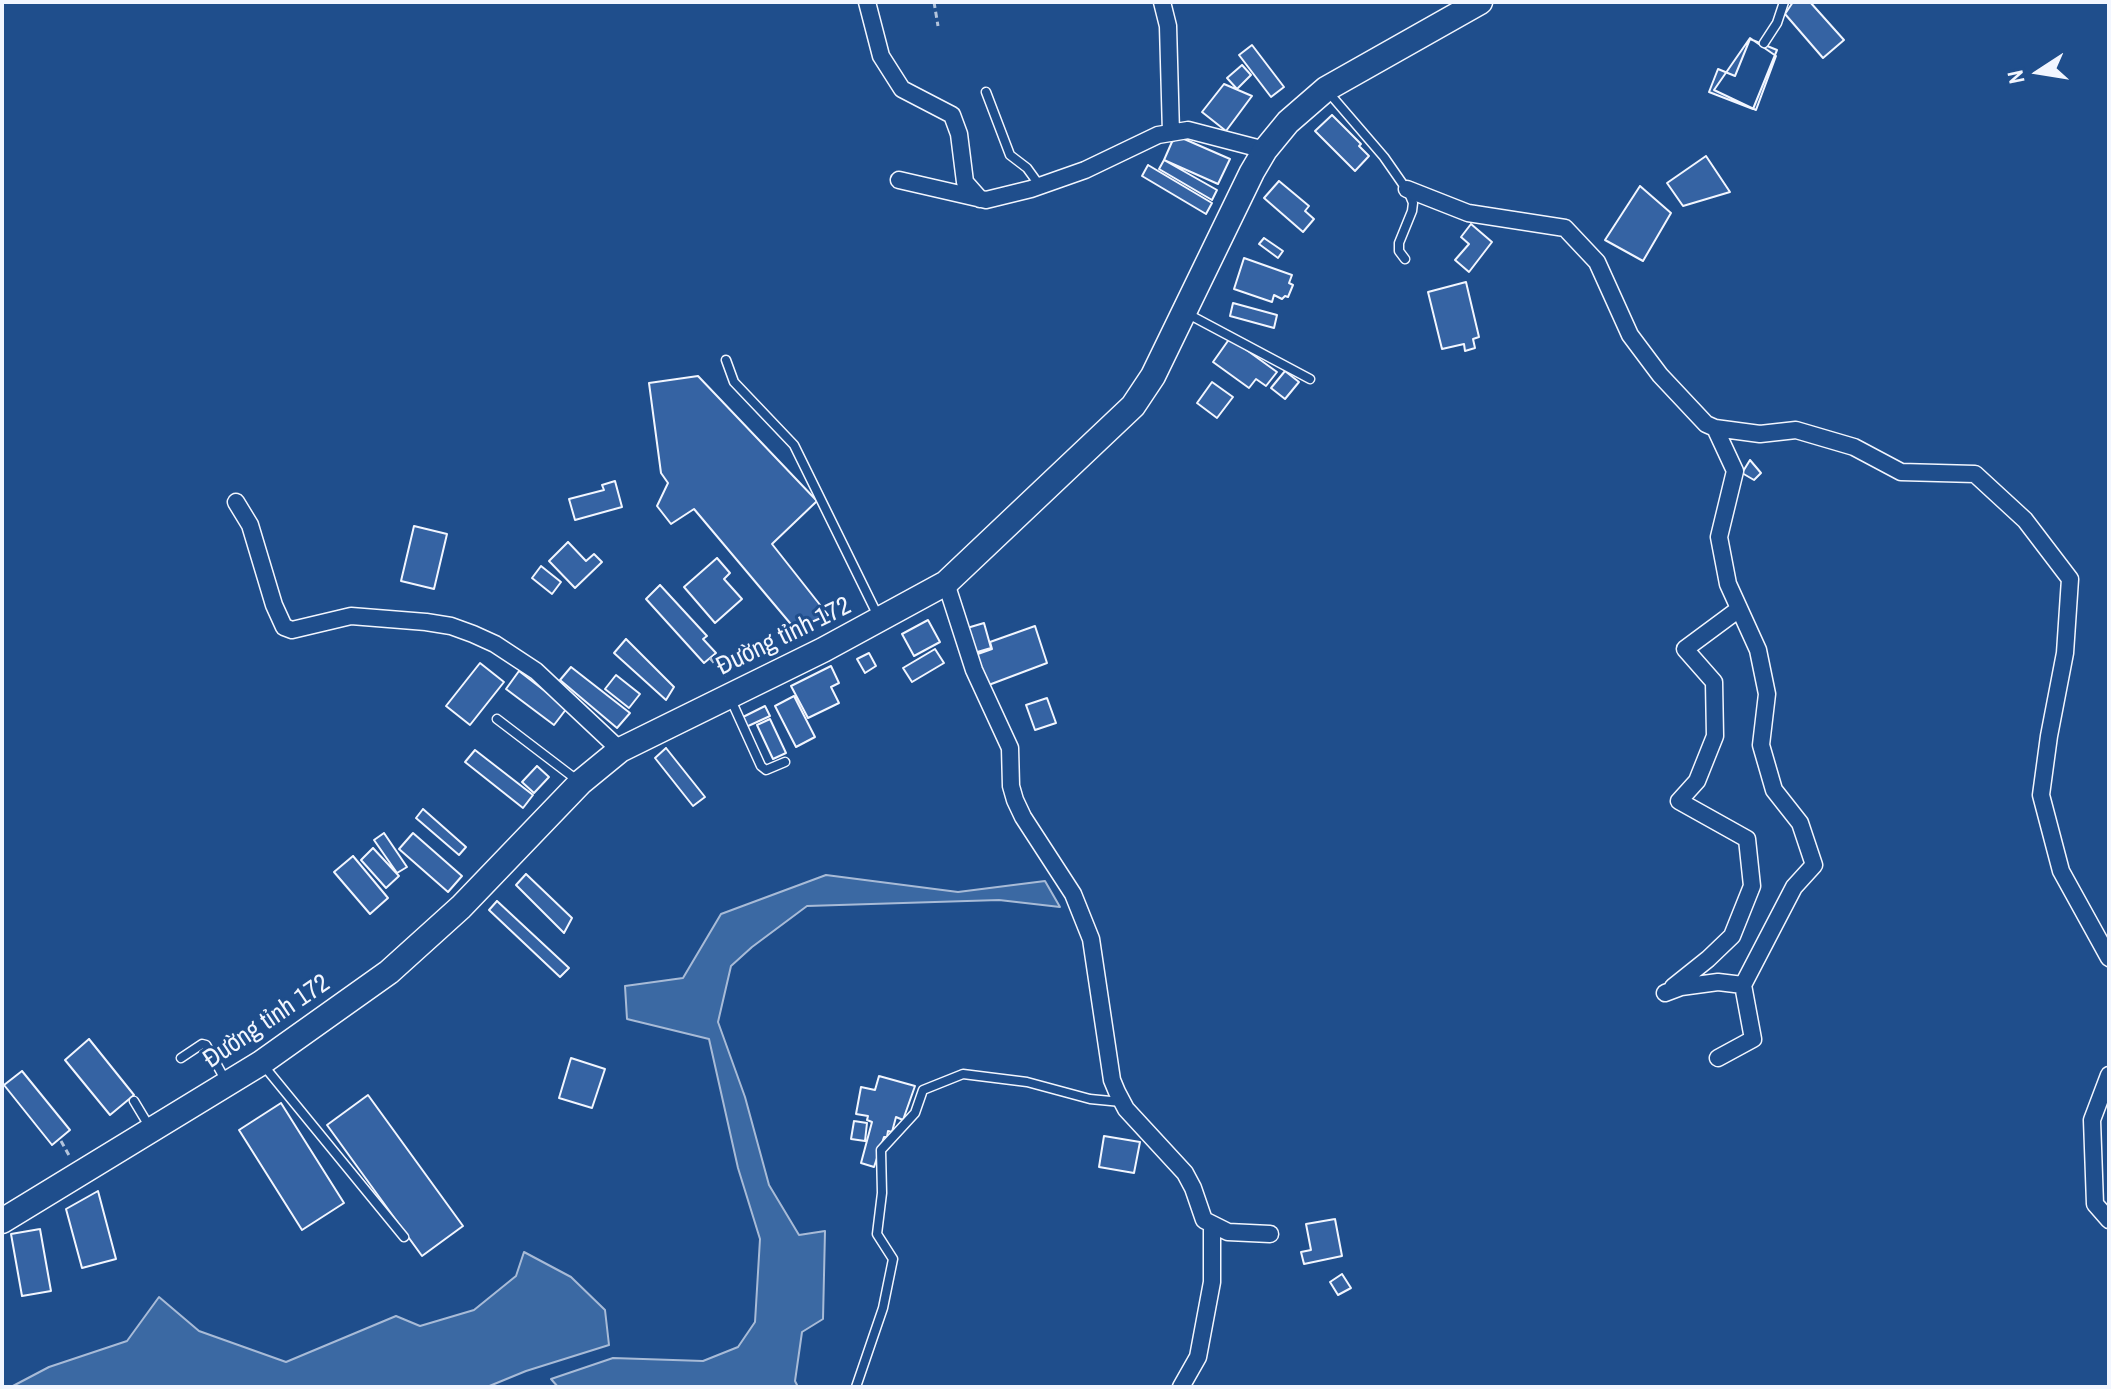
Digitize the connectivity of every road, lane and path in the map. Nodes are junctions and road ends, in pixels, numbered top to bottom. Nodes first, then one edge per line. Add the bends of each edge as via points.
1 (867, 2) edge
2 (934, 2) edge
3 (1162, 2) edge
4 (1480, 2) edge
5 (1784, 2) edge
6 (938, 26) dead end
7 (1764, 43) dead end
8 (1326, 89) junction
9 (986, 92) dead end
10 (1171, 133) junction
11 (1265, 150) junction
12 (899, 180) dead end
13 (1040, 186) junction
14 (1407, 189) junction
15 (980, 199) junction
16 (1405, 259) dead end
17 (1184, 312) junction
18 (726, 360) dead end
19 (1310, 379) dead end
20 (1715, 428) junction
21 (236, 502) dead end
22 (946, 583) junction
23 (1739, 609) junction
24 (880, 620) junction
25 (729, 696) junction
26 (497, 719) dead end
27 (620, 750) junction
28 (785, 762) dead end
29 (581, 782) junction
30 (2109, 958) edge
31 (1743, 985) junction
32 (181, 1058) dead end
33 (1718, 1058) dead end
34 (261, 1063) junction
35 (2109, 1075) edge
36 (227, 1083) junction
37 (134, 1101) dead end
38 (1122, 1102) junction
39 (151, 1131) junction
40 (2109, 1220) edge
41 (2, 1221) edge
42 (1212, 1226) junction
43 (1270, 1234) dead end
44 (404, 1237) dead end
45 (856, 1387) edge
46 (1181, 1387) edge

1 - 15 street via 881,56 902,89 952,115 965,182
2 - 6 path
3 - 10 street via 1168,26
4 - 8 main road, Đường tỉnh 172
5 - 7 lane
8 - 11 main road, Đường tỉnh 172
8 - 14 lane
9 - 13 lane via 1010,155
10 - 11 street via 1188,130
10 - 13 street
11 - 17 main road, Đường tỉnh 172
12 - 15 street
13 - 15 street
14 - 16 lane via 1412,211 1399,243
14 - 20 street via 1468,213 1565,228 1597,262 1630,335 1660,375
17 - 19 lane
17 - 22 main road, Đường tỉnh 172 via 1133,406
18 - 24 lane via 734,382 794,445
20 - 23 street via 1735,471 1719,537
20 - 30 street via 1760,434 1796,430 1854,447 1901,472 1975,474 2025,520 2070,579 2065,653 2041,795 2061,871
21 - 27 street via 250,525 284,627 292,630 351,616 439,624 473,634 536,671
22 - 24 main road, Đường tỉnh 172
22 - 38 street via 970,659 1010,748 1015,800 1073,894 1091,939 1112,1080
23 - 31 street via 1758,650 1767,694 1761,745 1774,790 1800,823 1814,865 1794,887
23 - 31 street via 1685,649 1714,682 1715,736 1697,781 1679,801 1747,839 1752,886 1732,936 1665,993 1718,982
24 - 25 main road, Đường tỉnh 172
25 - 27 main road, Đường tỉnh 172
25 - 28 lane via 761,766 766,770
26 - 29 lane
27 - 29 main road, Đường tỉnh 172
29 - 34 main road, Đường tỉnh 172 via 425,942
31 - 33 street via 1753,1039
32 - 36 lane via 206,1045
34 - 36 main road, Đường tỉnh 172
34 - 44 lane
35 - 40 street via 2092,1120 2095,1204
36 - 39 main road, Đường tỉnh 172
37 - 39 lane
38 - 42 street via 1185,1173 1204,1220
38 - 45 lane via 963,1074 923,1090 915,1113 881,1150 877,1234 893,1259 883,1308
39 - 41 main road, Đường tỉnh 172
42 - 43 street
42 - 46 street via 1212,1282 1198,1357

